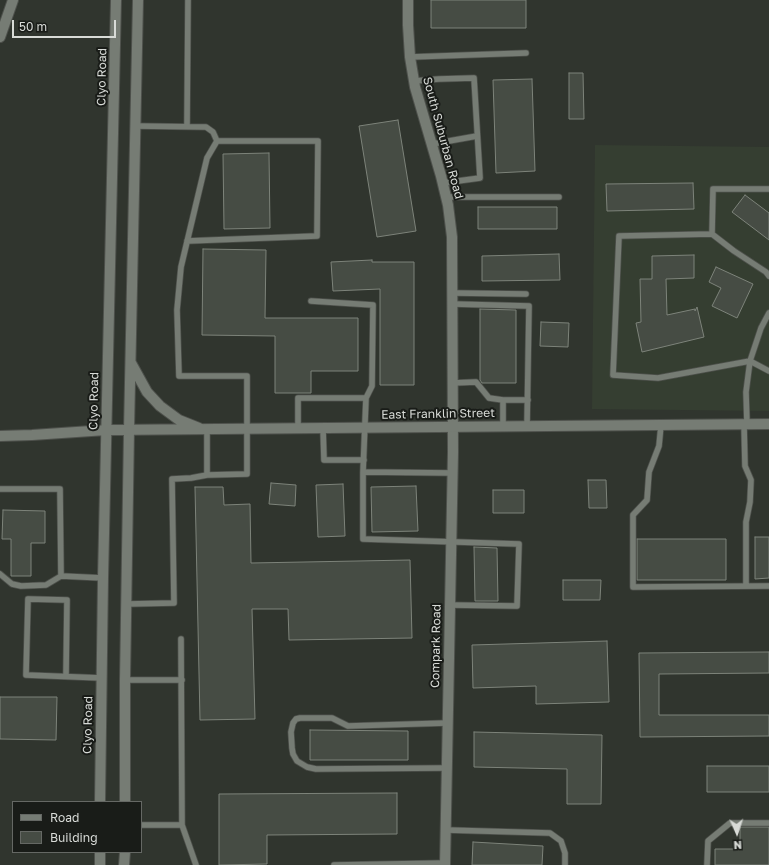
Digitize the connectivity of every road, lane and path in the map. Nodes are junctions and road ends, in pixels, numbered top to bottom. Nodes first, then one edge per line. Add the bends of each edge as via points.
1 (13, 0) edge
2 (116, 0) edge
3 (138, 0) edge
4 (188, 0) edge
5 (408, 0) edge
6 (0, 37) edge
7 (526, 53) dead end
8 (410, 57) junction
9 (414, 81) junction
10 (135, 126) junction
11 (187, 126) junction
12 (477, 136) junction
13 (217, 141) junction
14 (432, 144) junction
15 (443, 183) junction
16 (769, 189) edge
17 (446, 197) junction
18 (559, 198) dead end
19 (712, 234) junction
20 (188, 241) junction
21 (769, 276) edge
22 (526, 294) dead end
23 (453, 298) junction
24 (311, 302) dead end
25 (769, 313) edge
26 (750, 361) junction
27 (130, 363) junction
28 (769, 371) edge
29 (452, 383) junction
30 (366, 398) junction
31 (503, 400) junction
32 (528, 400) junction
33 (746, 424) junction
34 (769, 424) edge
35 (661, 425) junction
36 (503, 426) junction
37 (528, 426) junction
38 (452, 427) junction
39 (298, 428) junction
40 (323, 428) junction
41 (365, 428) junction
42 (247, 429) junction
43 (106, 430) junction
44 (129, 430) junction
45 (205, 430) junction
46 (0, 436) edge
47 (364, 460) junction
48 (363, 472) junction
49 (452, 473) junction
50 (207, 475) junction
51 (0, 489) edge
52 (450, 541) junction
53 (0, 574) edge
54 (61, 576) junction
55 (104, 578) junction
56 (746, 586) junction
57 (769, 586) edge
58 (127, 604) junction
59 (449, 605) junction
60 (181, 639) dead end
61 (66, 676) junction
62 (102, 678) junction
63 (125, 680) junction
64 (182, 680) junction
65 (447, 724) junction
66 (447, 768) junction
67 (100, 801) edge
68 (125, 801) edge
69 (769, 823) edge
70 (142, 825) edge
71 (182, 825) junction
72 (446, 830) junction
73 (100, 853) edge
74 (124, 853) edge
75 (445, 864) edge
76 (100, 865) edge
77 (124, 865) edge
78 (196, 865) edge
79 (334, 865) edge
80 (564, 865) edge
81 (707, 865) edge

1 - 6 street
2 - 43 street, Clyo Road
3 - 10 street
4 - 11 lane
5 - 8 street, South Suburban Road
7 - 8 lane
8 - 9 street, South Suburban Road
9 - 12 lane via 474,78
9 - 14 street, South Suburban Road
10 - 11 lane
10 - 27 street
11 - 13 lane via 206,127 214,132
12 - 14 lane
12 - 15 lane via 480,178
13 - 20 lane via 207,158
13 - 20 lane via 318,141 317,236
14 - 15 street, South Suburban Road
15 - 17 street, South Suburban Road
16 - 19 lane via 713,189
17 - 18 lane
17 - 23 street, South Suburban Road via 452,237
19 - 21 lane
19 - 26 lane via 619,236 613,375 658,378
20 - 42 lane via 181,267 177,310 179,376 247,376
22 - 23 lane
23 - 29 street, South Suburban Road
23 - 32 lane via 529,306
24 - 30 lane via 373,305 372,386
25 - 26 lane
26 - 28 lane
26 - 33 lane via 746,392
27 - 44 street
27 - 45 street via 147,392 160,406 179,420
29 - 31 lane via 476,382 489,398
29 - 38 street, South Suburban Road
30 - 39 lane via 298,398
30 - 41 lane
31 - 32 lane
31 - 36 lane
32 - 37 lane
33 - 34 street, East Franklin Street
33 - 35 street, East Franklin Street
33 - 56 lane via 744,466 751,480 746,522
35 - 37 street, East Franklin Street
35 - 56 lane via 659,446 649,472 647,500 633,515 633,587
36 - 37 street, East Franklin Street
36 - 38 street, East Franklin Street
38 - 41 street, East Franklin Street
38 - 49 street, Compark Road
39 - 40 street, East Franklin Street
39 - 42 street, East Franklin Street
40 - 41 street, East Franklin Street
40 - 47 lane via 324,460
41 - 47 lane
42 - 45 street, East Franklin Street
42 - 50 lane via 248,474
43 - 44 street, East Franklin Street
43 - 46 street, East Franklin Street
43 - 55 street, Clyo Road
44 - 45 street, East Franklin Street
44 - 58 street
45 - 50 lane
47 - 48 lane
48 - 49 lane
48 - 52 lane via 363,540
49 - 52 street, Compark Road
50 - 58 lane via 172,479 174,603
51 - 54 lane via 60,489
52 - 59 street, Compark Road
52 - 59 lane via 519,544 517,606
53 - 54 lane via 12,584 21,586 46,585
54 - 55 lane
55 - 62 street, Clyo Road
56 - 57 lane
58 - 63 street
59 - 65 street, Compark Road
60 - 64 lane
61 - 61 lane via 26,674 28,599 67,600
61 - 62 lane
62 - 67 street, Clyo Road
63 - 64 lane
63 - 68 street
64 - 71 lane
65 - 66 street, Compark Road
65 - 66 lane via 348,726 332,718 322,717 296,719 291,732 293,754 306,767
66 - 72 street, Compark Road
69 - 81 lane via 730,823 708,841
70 - 71 lane
71 - 78 lane
72 - 75 street, Compark Road
72 - 80 lane via 550,833 561,841 565,853
73 - 76 street
74 - 77 street
75 - 79 lane

